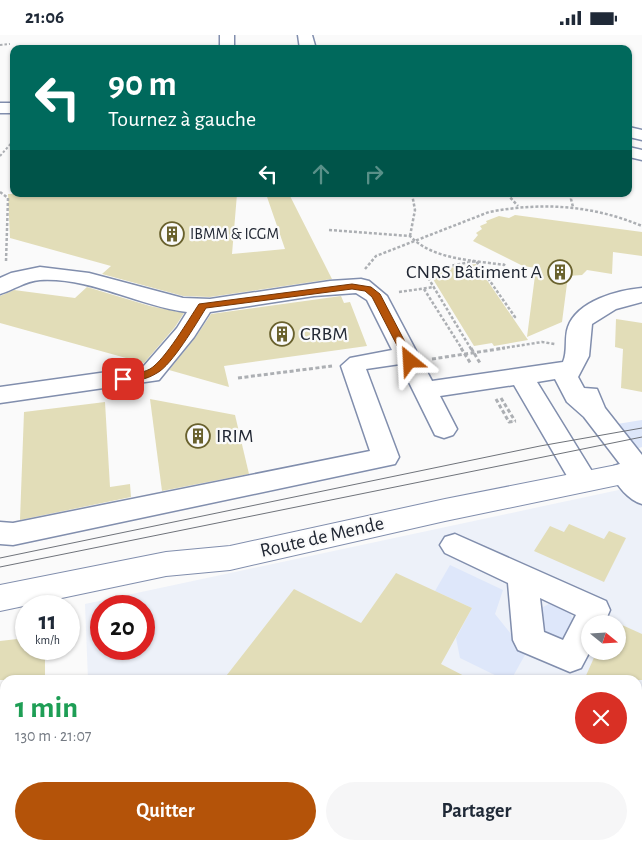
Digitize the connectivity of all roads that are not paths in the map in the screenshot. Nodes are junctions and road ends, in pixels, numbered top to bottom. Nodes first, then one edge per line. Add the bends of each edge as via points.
1 (0, 287) edge
2 (642, 295) edge
3 (202, 306) junction
4 (408, 358) junction
5 (572, 358) junction
6 (521, 376) junction
7 (425, 390) junction
8 (0, 395) edge
9 (593, 411) junction
10 (547, 418) junction
11 (444, 429) dead end
12 (637, 477) edge
13 (584, 481) junction
14 (0, 533) edge
15 (455, 545) dead end
16 (524, 577) dead end
17 (0, 598) edge

1 - 3 lane via 28,274 47,273 167,302
2 - 5 lane via 628,296 588,315 579,326
3 - 4 lane via 369,291
3 - 8 lane via 186,332 150,374
4 - 7 lane
4 - 14 lane via 354,366 386,457 13,534
5 - 6 lane
5 - 9 lane
6 - 7 lane
6 - 10 lane
7 - 11 lane
9 - 10 lane
9 - 12 lane
10 - 13 lane
12 - 13 main road, Route de Mende
13 - 17 main road, Route de Mende via 230,558 166,564
15 - 16 lane

